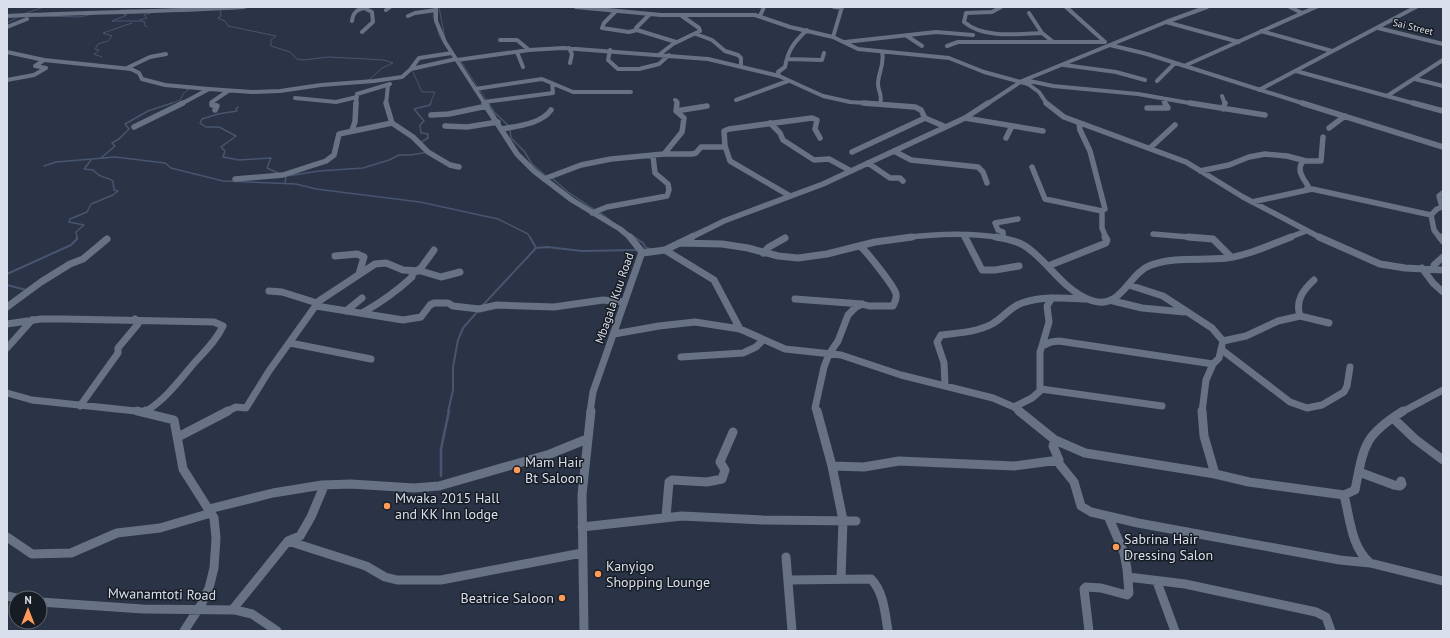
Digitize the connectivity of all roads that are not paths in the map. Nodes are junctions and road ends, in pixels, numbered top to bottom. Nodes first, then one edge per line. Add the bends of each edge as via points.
1 (244, 7) edge
2 (576, 7) edge
3 (764, 7) edge
4 (834, 7) edge
5 (842, 7) edge
6 (1001, 7) edge
7 (1066, 7) edge
8 (1207, 7) edge
9 (1290, 7) edge
10 (1316, 7) edge
11 (1416, 7) edge
12 (364, 8) edge
13 (436, 8) edge
14 (683, 9) dead end
15 (615, 12) junction
16 (1029, 13) dead end
17 (1302, 13) junction
18 (650, 14) junction
19 (7, 16) edge
20 (34, 16) junction
21 (408, 16) dead end
22 (681, 16) junction
23 (760, 16) junction
24 (352, 21) dead end
25 (1166, 22) junction
26 (7, 27) edge
27 (1378, 28) junction
28 (637, 30) junction
29 (807, 30) junction
30 (978, 31) junction
31 (1261, 31) junction
32 (362, 32) dead end
33 (1004, 33) junction
34 (1042, 33) junction
35 (696, 34) junction
36 (973, 35) junction
37 (907, 36) junction
38 (833, 37) junction
39 (500, 40) dead end
40 (1430, 40) junction
41 (1052, 41) junction
42 (676, 42) junction
43 (845, 42) junction
44 (1015, 42) junction
45 (1239, 42) junction
46 (973, 43) junction
47 (1108, 44) junction
48 (1443, 44) edge
49 (922, 46) dead end
50 (947, 46) dead end
51 (1443, 47) edge
52 (569, 48) junction
53 (529, 50) junction
54 (610, 50) junction
55 (7, 52) edge
56 (517, 52) junction
57 (882, 52) junction
58 (1332, 52) junction
59 (824, 53) dead end
60 (166, 54) dead end
61 (660, 54) junction
62 (669, 55) junction
63 (455, 57) junction
64 (787, 59) junction
65 (44, 60) junction
66 (1442, 61) edge
67 (570, 63) dead end
68 (1063, 64) junction
69 (1175, 64) junction
70 (741, 66) junction
71 (1184, 66) junction
72 (523, 67) dead end
73 (127, 68) junction
74 (783, 68) junction
75 (410, 70) junction
76 (761, 71) junction
77 (1296, 71) junction
78 (779, 76) junction
79 (402, 77) junction
80 (1415, 78) junction
81 (7, 80) edge
82 (1145, 80) dead end
83 (788, 81) junction
84 (1024, 81) junction
85 (1157, 81) dead end
86 (558, 82) dead end
87 (551, 84) junction
88 (388, 85) junction
89 (1443, 86) edge
90 (209, 89) junction
91 (475, 89) junction
92 (1259, 90) junction
93 (228, 91) junction
94 (631, 92) dead end
95 (1222, 96) dead end
96 (1387, 96) junction
97 (356, 97) junction
98 (295, 98) dead end
99 (1162, 98) junction
100 (675, 100) dead end
101 (736, 100) dead end
102 (880, 103) junction
103 (486, 104) junction
104 (707, 106) dead end
105 (1147, 108) dead end
106 (1223, 109) junction
107 (215, 110) dead end
108 (551, 110) dead end
109 (676, 111) junction
110 (1443, 111) edge
111 (1265, 115) dead end
112 (431, 116) dead end
113 (1345, 116) junction
114 (926, 118) junction
115 (965, 118) junction
116 (498, 122) junction
117 (392, 123) junction
118 (770, 123) junction
119 (1079, 123) junction
120 (1174, 125) dead end
121 (445, 126) dead end
122 (1012, 126) junction
123 (134, 127) dead end
124 (946, 128) junction
125 (1329, 128) dead end
126 (502, 129) junction
127 (352, 130) junction
128 (1043, 131) dead end
129 (1322, 137) dead end
130 (820, 138) dead end
131 (1006, 138) dead end
132 (725, 146) junction
133 (1443, 147) edge
134 (1150, 148) junction
135 (894, 151) junction
136 (852, 152) dead end
137 (664, 154) junction
138 (653, 156) junction
139 (1306, 161) junction
140 (868, 163) junction
141 (459, 167) dead end
142 (1032, 167) dead end
143 (851, 171) junction
144 (1200, 171) junction
145 (235, 179) dead end
146 (544, 179) junction
147 (903, 181) dead end
148 (987, 183) dead end
149 (1306, 190) junction
150 (1443, 193) edge
151 (790, 196) junction
152 (1252, 202) junction
153 (1102, 211) junction
154 (592, 213) junction
155 (1432, 215) junction
156 (1018, 219) dead end
157 (1306, 231) junction
158 (1154, 234) dead end
159 (964, 236) junction
160 (786, 238) dead end
161 (1003, 238) junction
162 (107, 239) dead end
163 (1443, 241) edge
164 (679, 243) junction
165 (860, 246) junction
166 (434, 250) dead end
167 (665, 250) junction
168 (643, 253) junction
169 (763, 253) junction
170 (335, 256) dead end
171 (1231, 257) junction
172 (1443, 258) edge
173 (1019, 266) dead end
174 (1048, 266) junction
175 (1422, 268) junction
176 (1434, 269) junction
177 (1443, 270) edge
178 (416, 272) junction
179 (460, 272) dead end
180 (360, 274) junction
181 (1314, 280) dead end
182 (1129, 285) junction
183 (269, 291) dead end
184 (1443, 292) edge
185 (362, 298) dead end
186 (1052, 298) junction
187 (795, 299) dead end
188 (1086, 299) junction
189 (1113, 301) junction
190 (624, 302) junction
191 (862, 304) junction
192 (317, 305) junction
193 (7, 307) edge
194 (346, 310) junction
195 (1187, 312) junction
196 (362, 314) junction
197 (1300, 316) junction
198 (135, 319) junction
199 (32, 320) junction
200 (1329, 323) dead end
201 (7, 324) edge
202 (740, 329) junction
203 (614, 334) junction
204 (763, 340) junction
205 (1223, 341) junction
206 (290, 343) junction
207 (1042, 346) junction
208 (7, 348) edge
209 (1222, 350) junction
210 (829, 353) junction
211 (681, 357) dead end
212 (371, 359) dead end
213 (1213, 364) junction
214 (1350, 367) dead end
215 (945, 385) junction
216 (1040, 389) junction
217 (1443, 390) edge
218 (7, 393) edge
219 (80, 406) junction
220 (1162, 406) dead end
221 (1014, 407) junction
222 (145, 412) junction
223 (1393, 418) junction
224 (733, 432) dead end
225 (178, 437) junction
226 (587, 439) junction
227 (1055, 440) junction
228 (1057, 460) junction
229 (1443, 460) edge
230 (832, 466) junction
231 (1359, 472) junction
232 (1215, 474) junction
233 (1401, 481) dead end
234 (324, 486) junction
235 (1344, 495) junction
236 (210, 511) junction
237 (1108, 516) junction
238 (666, 517) junction
239 (843, 520) junction
240 (856, 521) dead end
241 (582, 527) junction
242 (7, 537) edge
243 (288, 541) junction
244 (582, 553) junction
245 (786, 557) dead end
246 (1370, 563) junction
247 (1128, 577) junction
248 (841, 579) junction
249 (789, 580) junction
250 (1442, 580) edge
251 (1158, 582) junction
252 (48, 603) edge
253 (233, 609) junction
254 (196, 611) junction
255 (184, 631) edge
256 (277, 631) edge
257 (584, 631) edge
258 (792, 631) edge
259 (888, 631) edge
260 (1089, 631) edge
261 (1175, 631) edge
262 (1331, 631) edge

1 - 20 street
2 - 15 street
3 - 23 street
4 - 5 street
5 - 38 street
6 - 30 street via 996,12 966,13 965,23
7 - 47 street
8 - 25 street
9 - 17 street
10 - 17 street
11 - 27 street
12 - 24 street via 356,10
12 - 32 street via 372,12 373,22
13 - 21 street
13 - 63 street, Mbagala Kuu Road via 439,29
14 - 22 street
15 - 18 street
15 - 28 street via 602,28 629,32
16 - 34 street
17 - 31 street
18 - 22 street
18 - 28 street via 639,24
19 - 20 street
20 - 26 street
22 - 23 street via 744,13
22 - 35 street via 700,29
23 - 29 street
25 - 45 street
25 - 47 street
27 - 40 street, Sai Street
27 - 58 street
28 - 42 street
29 - 38 street
29 - 64 street via 788,52
30 - 33 street
30 - 36 street
31 - 45 street
31 - 58 street
33 - 34 street
33 - 44 street
34 - 41 street
35 - 42 street
35 - 70 street via 712,40 723,50 738,55 741,58
36 - 37 street via 942,32
36 - 46 street
37 - 43 street
37 - 49 street
38 - 43 street
39 - 53 street via 519,40
40 - 48 street, Sai Street
40 - 51 street
41 - 44 street
41 - 47 street
42 - 61 street
43 - 57 street via 855,48
44 - 46 street
45 - 71 street
46 - 50 street via 955,42
47 - 68 street
47 - 69 street
52 - 53 street
52 - 54 street
52 - 67 street via 572,54
53 - 56 street
54 - 61 street
54 - 62 street via 608,60 618,69 646,68 659,64
55 - 65 street
56 - 63 street
56 - 72 street
57 - 84 street via 949,58 984,72
57 - 102 street via 884,63 878,85 882,96
58 - 77 street
59 - 64 street via 822,60
60 - 73 street via 150,57
61 - 62 street
62 - 70 street
63 - 75 street
63 - 75 street via 419,58
63 - 91 street, Mbagala Kuu Road
64 - 74 street
65 - 73 street
65 - 81 street via 36,66 46,68 40,72
66 - 80 street
68 - 82 street via 1120,73
68 - 84 street
69 - 71 street
69 - 85 street
70 - 76 street
71 - 92 street
73 - 90 street via 150,82
74 - 76 street
74 - 78 street via 778,72
75 - 79 street
76 - 78 street
77 - 92 street
77 - 96 street
78 - 83 street
79 - 88 street
79 - 93 street via 280,91
80 - 89 street
80 - 96 street
83 - 101 street
83 - 102 street via 823,96 850,102
84 - 99 street
84 - 115 street
84 - 119 street via 1039,92 1056,112
86 - 87 street
87 - 91 street via 542,79
87 - 94 street via 573,92
87 - 103 street via 551,95
88 - 97 street via 359,93
88 - 117 street via 386,103
90 - 93 street
90 - 123 street
91 - 103 street, Mbagala Kuu Road
92 - 113 street
93 - 107 street via 212,102 212,105 217,106
95 - 106 street via 1225,103
96 - 110 street
97 - 98 street via 336,102
97 - 127 street via 355,122
99 - 105 street via 1168,108
99 - 106 street
100 - 109 street
102 - 114 street via 915,107 921,110
103 - 112 street
103 - 116 street, Mbagala Kuu Road
104 - 109 street
106 - 111 street
108 - 126 street via 544,118
109 - 137 street via 684,118 684,128
113 - 125 street
113 - 133 street
114 - 124 street
114 - 136 street
115 - 122 street
115 - 124 street
116 - 121 street via 467,127
116 - 126 street, Mbagala Kuu Road
117 - 127 street
117 - 141 street via 413,137 428,152 450,165
118 - 130 street via 816,119 815,129
118 - 132 street via 726,129 723,135
118 - 143 street via 783,140 814,160 828,159
119 - 134 street
119 - 153 street via 1088,143 1105,209
120 - 134 street
122 - 128 street
122 - 131 street
124 - 135 street
126 - 146 street, Mbagala Kuu Road via 517,154
127 - 145 street via 338,134 334,155 326,161 283,175
129 - 139 street via 1321,161
132 - 137 street via 701,147 692,154
132 - 151 street via 730,161
134 - 144 street via 1182,160
135 - 140 street
135 - 148 street via 911,160 978,167
137 - 138 street
138 - 146 street via 624,157 580,165
138 - 154 street via 655,173 668,184 667,196 607,207
139 - 144 street via 1264,154
139 - 149 street via 1301,162 1299,168 1308,186
140 - 143 street
140 - 147 street via 890,178 900,178
142 - 153 street via 1045,199
143 - 151 street
144 - 152 street
146 - 154 street, Mbagala Kuu Road
149 - 152 street
149 - 155 street via 1319,189
150 - 155 street via 1439,196 1442,207
151 - 164 street via 724,221
152 - 157 street
153 - 174 street via 1101,230 1106,242
154 - 168 street, Mbagala Kuu Road via 627,235
155 - 163 street via 1434,230
156 - 161 street via 995,222 998,230 1003,232
157 - 171 street via 1249,253
157 - 175 street via 1374,262 1405,268
158 - 171 street via 1213,239
159 - 161 street
159 - 165 street via 902,238
159 - 173 street via 982,270
160 - 169 street
161 - 174 street via 1024,245
162 - 193 street via 83,259 41,282
164 - 167 street
164 - 169 street via 724,243
165 - 169 street via 812,257 780,257
165 - 191 street via 872,258 896,293 893,306
166 - 178 street
167 - 168 street
167 - 202 street via 714,280
168 - 190 street, Mbagala Kuu Road
170 - 180 street via 357,254 364,257
171 - 182 street via 1161,262 1148,266 1135,276
172 - 176 street via 1434,265
174 - 188 street
175 - 176 street
175 - 184 street
176 - 177 street
178 - 179 street via 441,277
178 - 180 street via 381,262
178 - 196 street via 374,308
180 - 192 street via 328,294
181 - 197 street via 1305,287 1299,299
182 - 189 street
182 - 195 street via 1163,296
183 - 192 street via 292,294
185 - 194 street
186 - 188 street
186 - 207 street via 1048,306 1049,322
186 - 215 street via 1019,304 995,322 980,328 958,334 941,335 937,342 942,353
187 - 191 street
188 - 189 street
189 - 195 street via 1142,308
190 - 196 street via 596,300 554,307 497,305 479,309 440,302 430,305 424,315 418,318 392,319
190 - 203 street, Mbagala Kuu Road
191 - 210 street via 854,307 846,318 838,342
192 - 194 street
192 - 206 street
194 - 196 street
195 - 205 street via 1212,328
197 - 200 street
197 - 205 street via 1278,321 1246,336
198 - 199 street
198 - 219 street via 138,324 118,348 118,353
198 - 222 street via 214,322 224,326 173,391
199 - 201 street
199 - 208 street
202 - 203 street via 695,322
202 - 204 street
203 - 226 street, Mbagala Kuu Road via 593,392
204 - 210 street via 785,349
204 - 211 street via 756,347 743,353
205 - 209 street
206 - 212 street
206 - 225 street via 246,408 236,407
207 - 213 street via 1059,341
207 - 216 street via 1039,361
209 - 213 street
209 - 214 street via 1290,402 1302,408 1313,409 1321,406 1345,390
210 - 215 street via 901,375
210 - 230 street via 814,408 818,413
213 - 232 street via 1204,385 1202,414 1204,436
215 - 221 street via 993,398
216 - 220 street
216 - 221 street via 1038,394
217 - 223 street
218 - 219 street via 32,400
219 - 222 street
221 - 227 street
222 - 225 street via 174,420
223 - 229 street via 1415,440
223 - 231 street via 1370,437
224 - 238 street via 720,462 725,470 722,479 706,482 669,482
225 - 236 street via 183,469
226 - 234 street via 550,454 424,489 350,484
226 - 241 street, Mbagala Kuu Road
227 - 228 street via 1054,446 1059,458
227 - 232 street via 1085,453
228 - 230 street via 1014,466 899,461 864,467
228 - 237 street via 1074,482 1081,507
230 - 239 street
231 - 233 street via 1394,485 1400,486
231 - 235 street via 1355,490
232 - 235 street via 1249,482
234 - 236 street via 258,496
234 - 243 street via 300,536
235 - 246 street via 1357,546 1362,557
236 - 242 street via 160,528 116,533 71,553 32,554
236 - 254 street via 215,524 214,560 208,591
237 - 246 street via 1277,549
237 - 247 street via 1120,546
238 - 239 street
238 - 241 street
239 - 240 street
239 - 248 street
241 - 244 street, Mbagala Kuu Road
243 - 244 street via 366,566 385,577 397,580 441,580
243 - 253 street
244 - 257 street, Mbagala Kuu Road
245 - 249 street
246 - 250 street
247 - 251 street
247 - 260 street via 1128,594 1101,588 1084,589
248 - 249 street
248 - 259 street via 873,580
249 - 258 street
251 - 261 street
251 - 262 street via 1192,586 1316,612 1326,617
252 - 254 street, Mwanamtoti Road
253 - 254 street, Mwanamtoti Road
253 - 256 street, Mwanamtoti Road via 257,617
254 - 255 street

